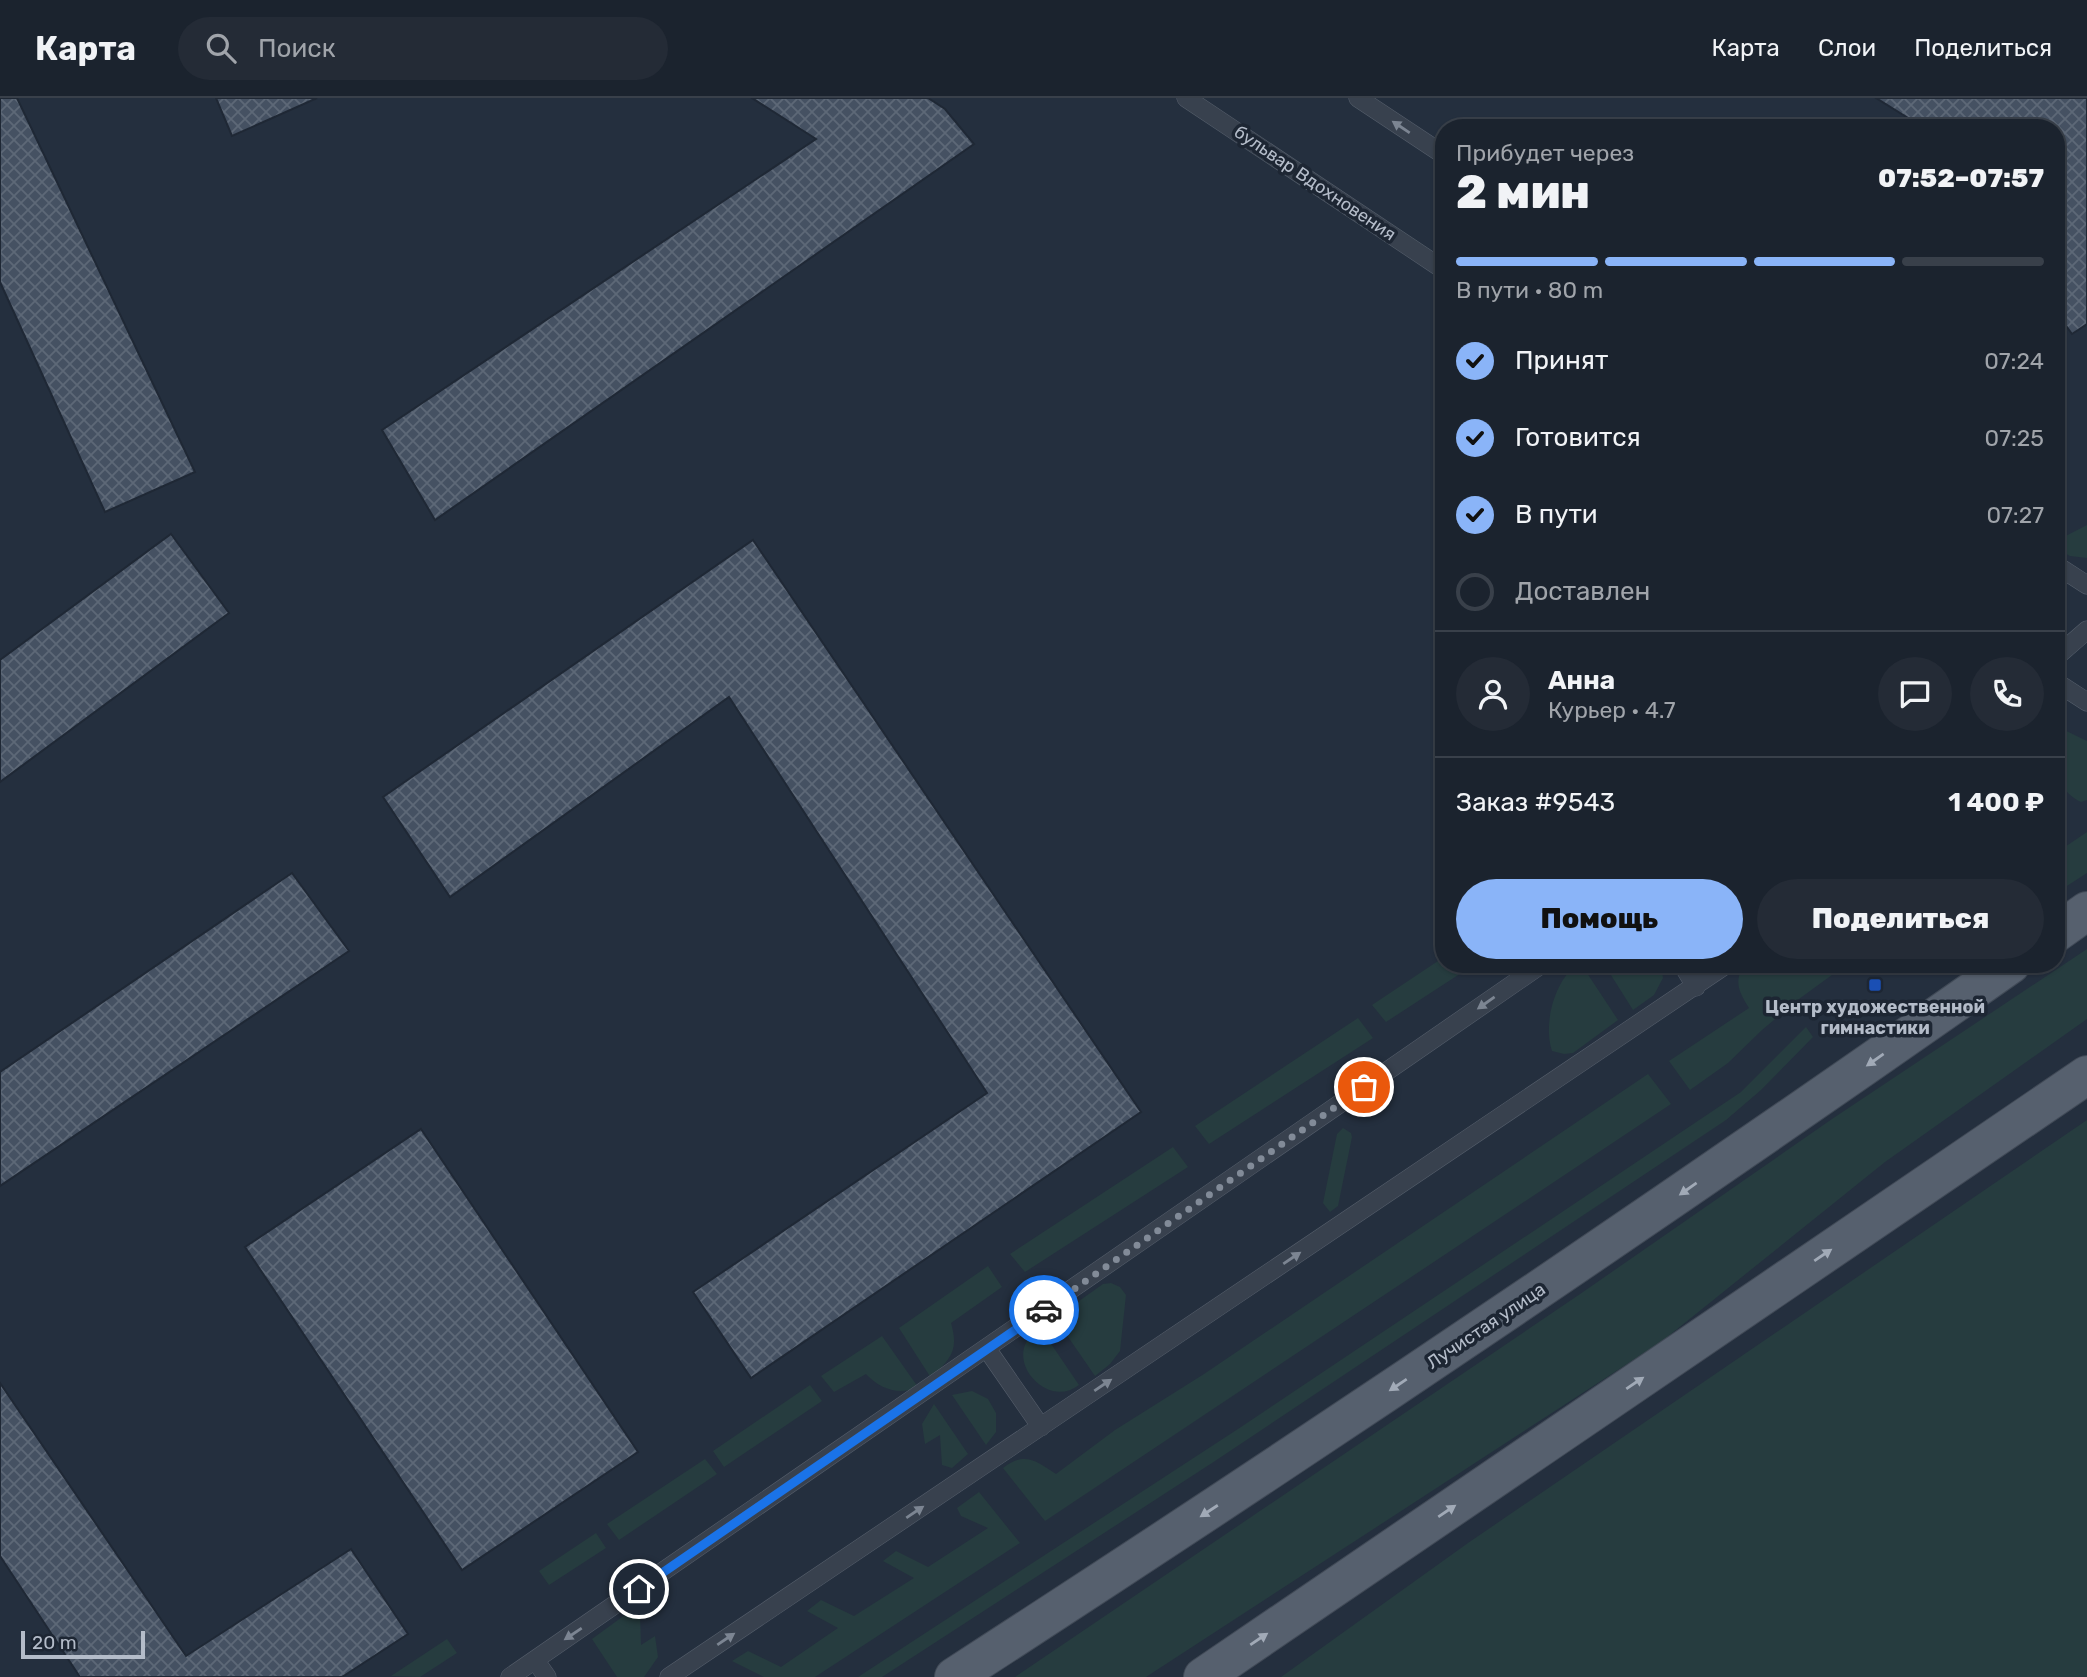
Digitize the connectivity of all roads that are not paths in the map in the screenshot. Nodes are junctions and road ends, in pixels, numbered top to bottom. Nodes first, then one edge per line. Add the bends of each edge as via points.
1 (1186, 98) edge
2 (1359, 98) edge
3 (1435, 149) edge
4 (1435, 264) edge
5 (2065, 571) edge
6 (2087, 585) edge
7 (2087, 630) edge
8 (2065, 649) edge
9 (2065, 688) edge
10 (2087, 702) edge
11 (2087, 911) edge
12 (2065, 927) edge
13 (1529, 973) edge
14 (1687, 973) edge
15 (1715, 973) edge
16 (1998, 973) edge
17 (1696, 987) junction
18 (2087, 1075) edge
19 (987, 1349) junction
20 (1041, 1427) junction
21 (535, 1660) junction
22 (510, 1677) edge
23 (547, 1677) edge
24 (669, 1677) edge
25 (954, 1677) edge
26 (1203, 1677) edge

1 - 4 lane, бульвар Вдохновения
3 -> 2 lane
5 - 6 lane
7 - 8 lane
9 - 10 lane
11 - 12 main road
13 -> 19 lane
14 - 17 lane
15 - 17 lane
16 -> 25 main road, Лучистая улица via 1580,1262
20 -> 17 lane
26 -> 18 main road
19 - 20 lane
19 -> 21 lane
24 -> 20 lane
21 - 22 lane
21 - 23 lane

